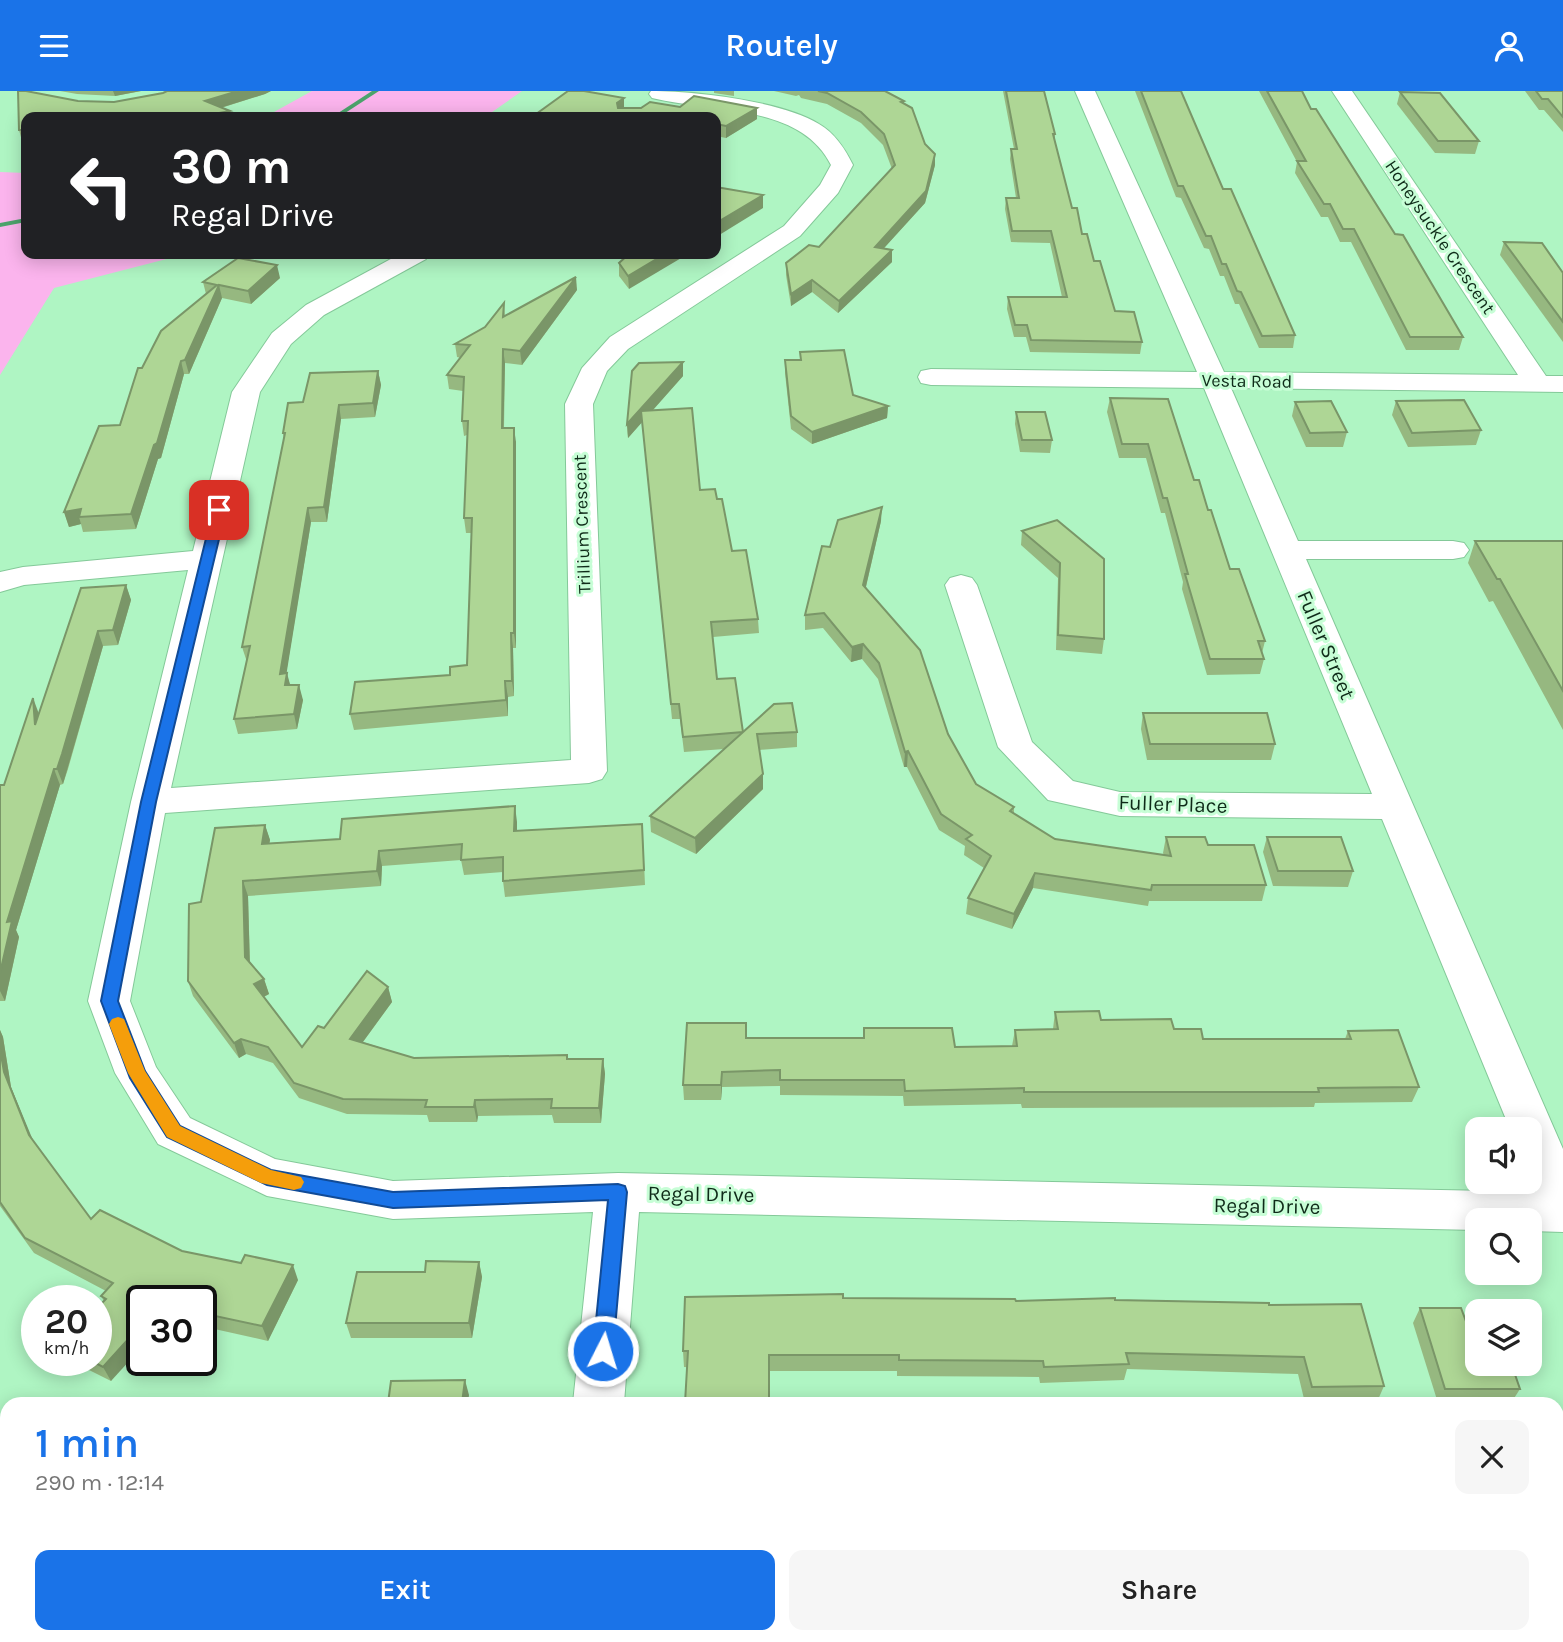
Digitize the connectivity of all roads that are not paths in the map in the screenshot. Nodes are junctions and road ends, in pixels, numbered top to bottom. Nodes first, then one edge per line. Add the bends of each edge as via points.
1 (1085, 91) edge
2 (1342, 91) edge
3 (654, 98) edge
4 (408, 259) edge
5 (931, 377) dead end
6 (1214, 380) junction
7 (1550, 384) edge
8 (1286, 550) junction
9 (1453, 550) dead end
10 (208, 559) junction
11 (0, 582) edge
12 (961, 585) dead end
13 (149, 802) junction
14 (1394, 807) junction
15 (618, 1192) junction
16 (1563, 1202) edge
17 (1563, 1212) edge
18 (599, 1397) edge

1 - 6 street, Fuller Street
2 - 7 street, Honeysuckle Crescent
3 - 13 street, Trillium Crescent via 781,116 810,127 832,145 842,165 830,188 792,231 619,344 595,368 579,404 589,771
4 - 10 street, Regal Drive via 315,310 281,339 246,392
5 - 6 street, Vesta Road
6 - 7 street, Vesta Road
6 - 8 street, Fuller Street
8 - 9 street
8 - 14 street, Fuller Street
10 - 11 street
10 - 13 street, Regal Drive
12 - 14 street, Fuller Place via 1016,747 1061,790 1120,804
13 - 15 street, Regal Drive via 109,1001 137,1073 174,1131 267,1177 393,1200
14 - 16 street, Fuller Street
15 - 17 street, Regal Drive
15 - 18 street

